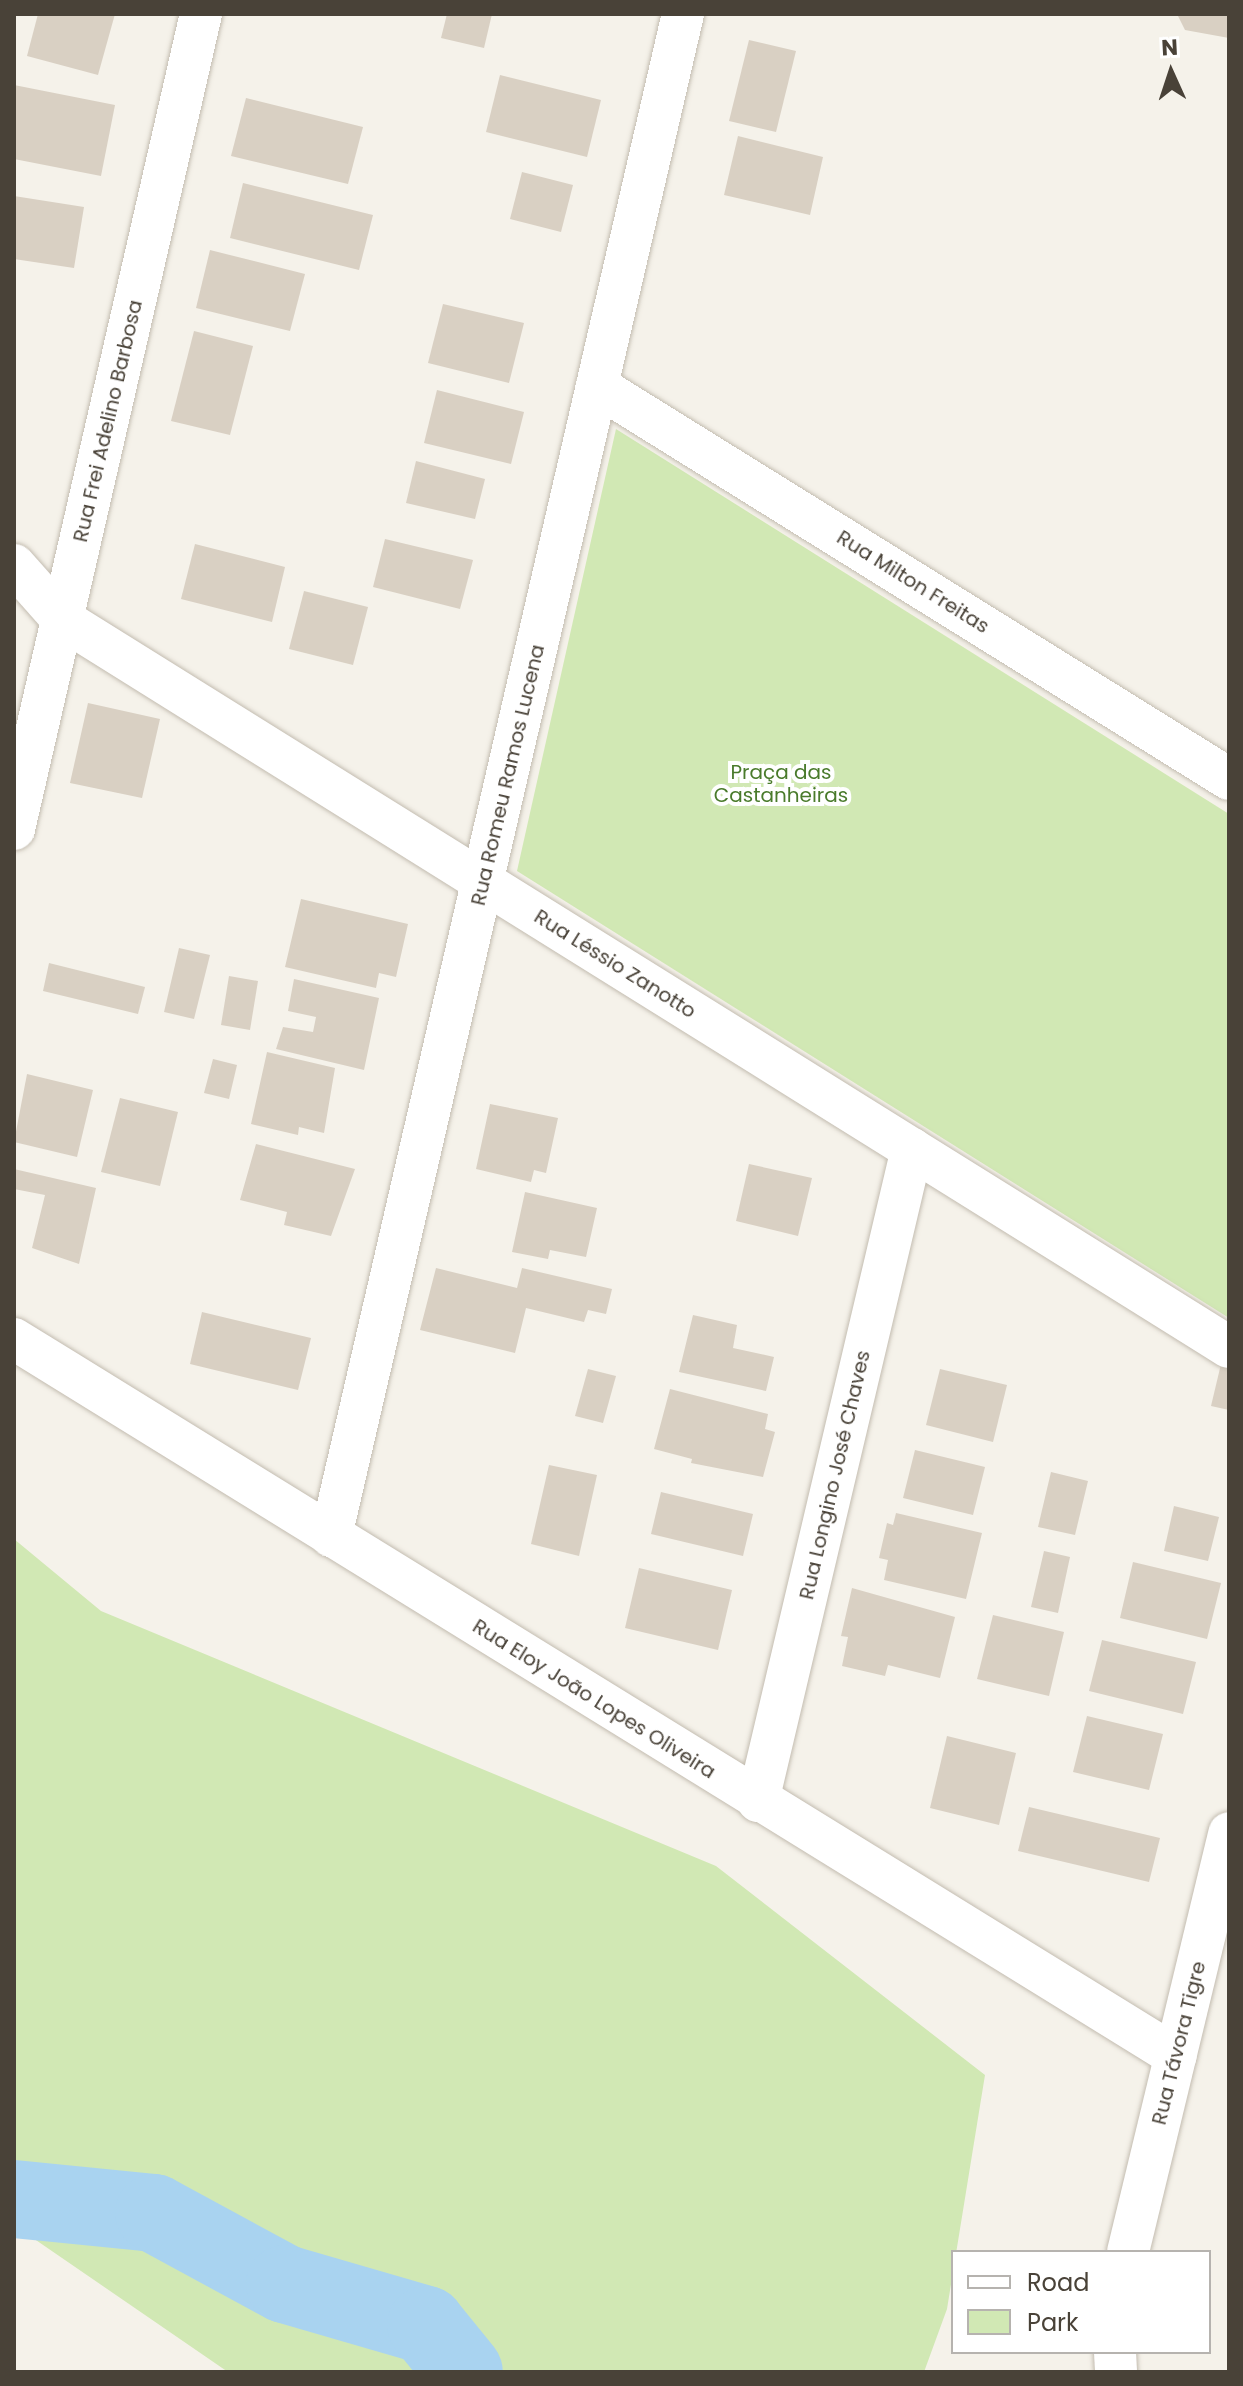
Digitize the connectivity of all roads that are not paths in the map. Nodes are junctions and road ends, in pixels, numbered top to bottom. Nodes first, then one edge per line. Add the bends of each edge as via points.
1 (201, 14) edge
2 (683, 14) edge
3 (597, 386) junction
4 (14, 565) edge
5 (62, 619) junction
6 (1229, 779) edge
7 (14, 829) edge
8 (483, 882) junction
9 (912, 1149) junction
10 (14, 1339) edge
11 (1229, 1347) edge
12 (331, 1536) junction
13 (758, 1801) junction
14 (1229, 1833) edge
15 (1176, 2056) junction
16 (1128, 2250) edge

1 - 5 street, Rua Frei Adelino Barbosa
2 - 3 street, Rua Romeu Ramos Lucena
3 - 6 street, Rua Milton Freitas
3 - 8 street, Rua Romeu Ramos Lucena
4 - 5 street, Rua Léssio Zanotto
5 - 7 street, Rua Frei Adelino Barbosa
5 - 8 street, Rua Léssio Zanotto
8 - 9 street, Rua Léssio Zanotto
8 - 12 street, Rua Romeu Ramos Lucena
9 - 11 street, Rua Léssio Zanotto
9 - 13 street, Rua Longino José Chaves
10 - 12 street, Rua Eloy João Lopes Oliveira
12 - 13 street, Rua Eloy João Lopes Oliveira
13 - 15 street, Rua Eloy João Lopes Oliveira
14 - 15 street, Rua Távora Tigre
15 - 16 street, Rua Távora Tigre

